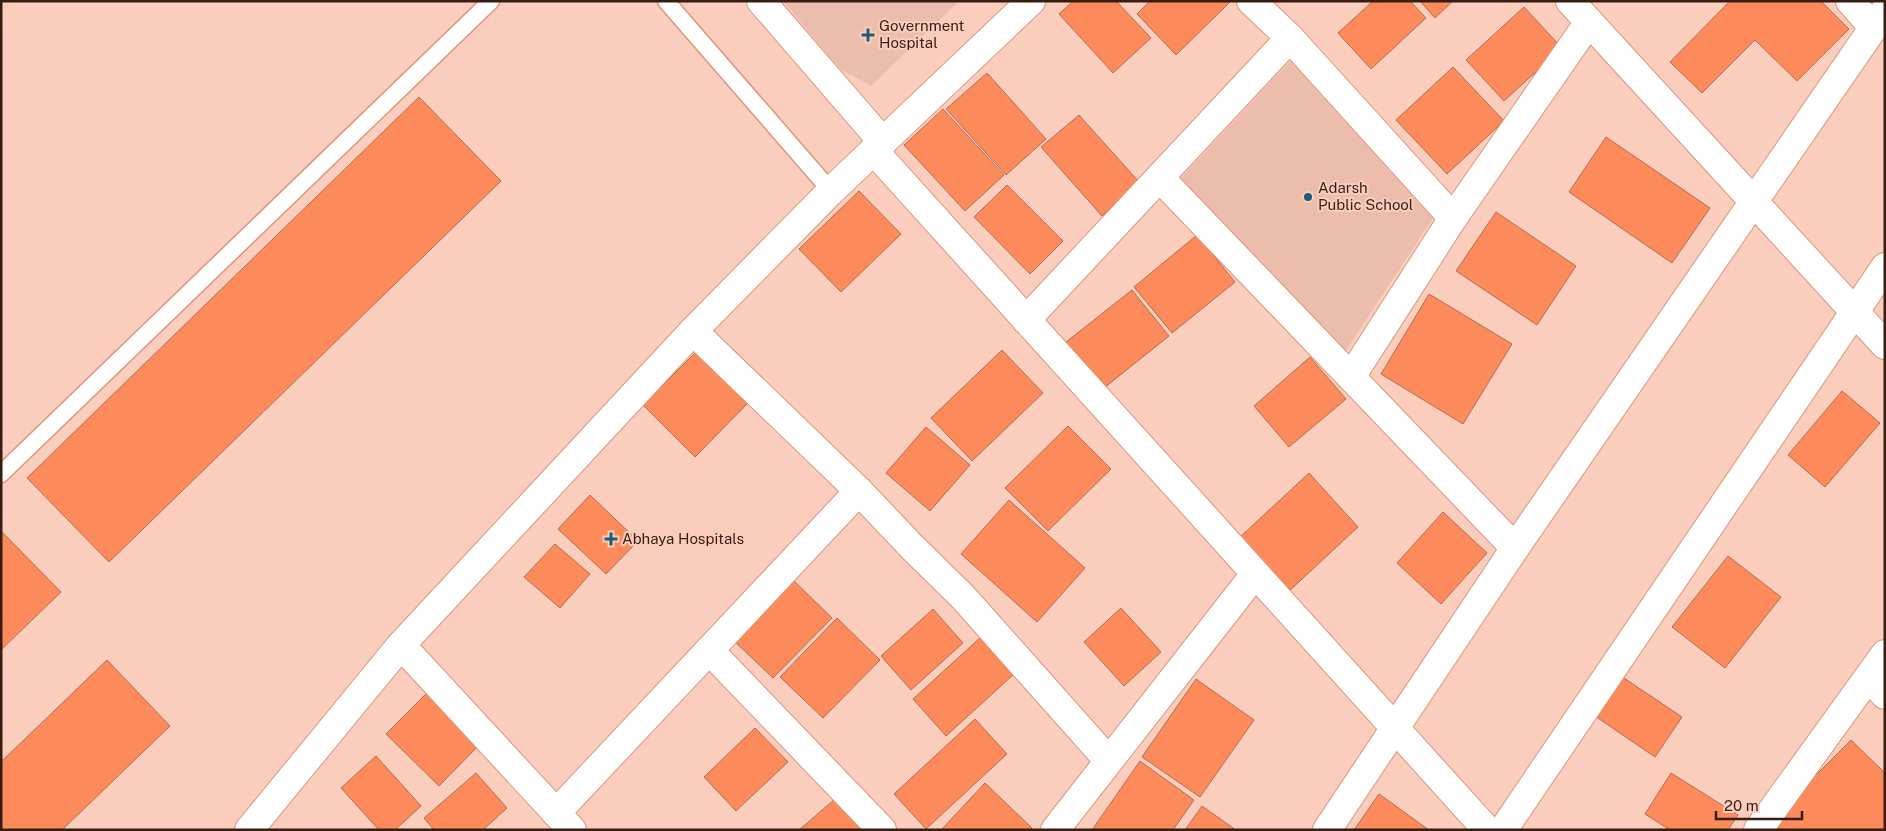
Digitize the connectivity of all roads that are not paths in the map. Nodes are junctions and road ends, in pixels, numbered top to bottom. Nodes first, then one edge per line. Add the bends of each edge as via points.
1 (491, 1) edge
2 (666, 1) edge
3 (761, 1) edge
4 (1030, 1) edge
5 (1251, 1) edge
6 (1570, 1) edge
7 (1850, 1) edge
8 (1879, 19) edge
9 (1589, 22) junction
10 (1290, 38) junction
11 (878, 147) junction
12 (1160, 178) junction
13 (831, 191) junction
14 (1753, 202) junction
15 (1453, 218) junction
16 (1885, 266) edge
17 (1854, 311) junction
18 (1026, 320) junction
19 (693, 331) junction
20 (1885, 345) edge
21 (1351, 377) junction
22 (1, 474) edge
23 (859, 491) junction
24 (1515, 548) junction
25 (1255, 574) junction
26 (401, 644) junction
27 (710, 651) junction
28 (1885, 654) edge
29 (1877, 686) edge
30 (1395, 729) junction
31 (1108, 760) junction
32 (564, 821) edge
33 (264, 824) edge
34 (882, 830) edge
35 (1055, 830) edge
36 (1327, 830) edge
37 (1487, 830) edge
38 (1503, 830) edge
39 (1758, 830) edge

1 - 22 lane
2 - 13 lane
3 - 11 street
4 - 11 street
5 - 10 street
6 - 9 street
7 - 8 street
8 - 14 street
9 - 14 street
9 - 15 street
10 - 12 street
10 - 15 street
11 - 13 street
11 - 18 street
12 - 18 street
12 - 21 street
13 - 19 street
14 - 17 street
14 - 24 street
15 - 21 street
16 - 17 street
17 - 20 street
17 - 38 street
18 - 25 street
19 - 23 street
19 - 26 street
21 - 24 street
23 - 27 street
23 - 31 street via 963,598
24 - 30 street
25 - 30 street
25 - 31 street
26 - 32 street
26 - 33 street
27 - 32 street
27 - 34 street
28 - 29 street
29 - 39 street
30 - 36 street
30 - 37 street
31 - 35 street

